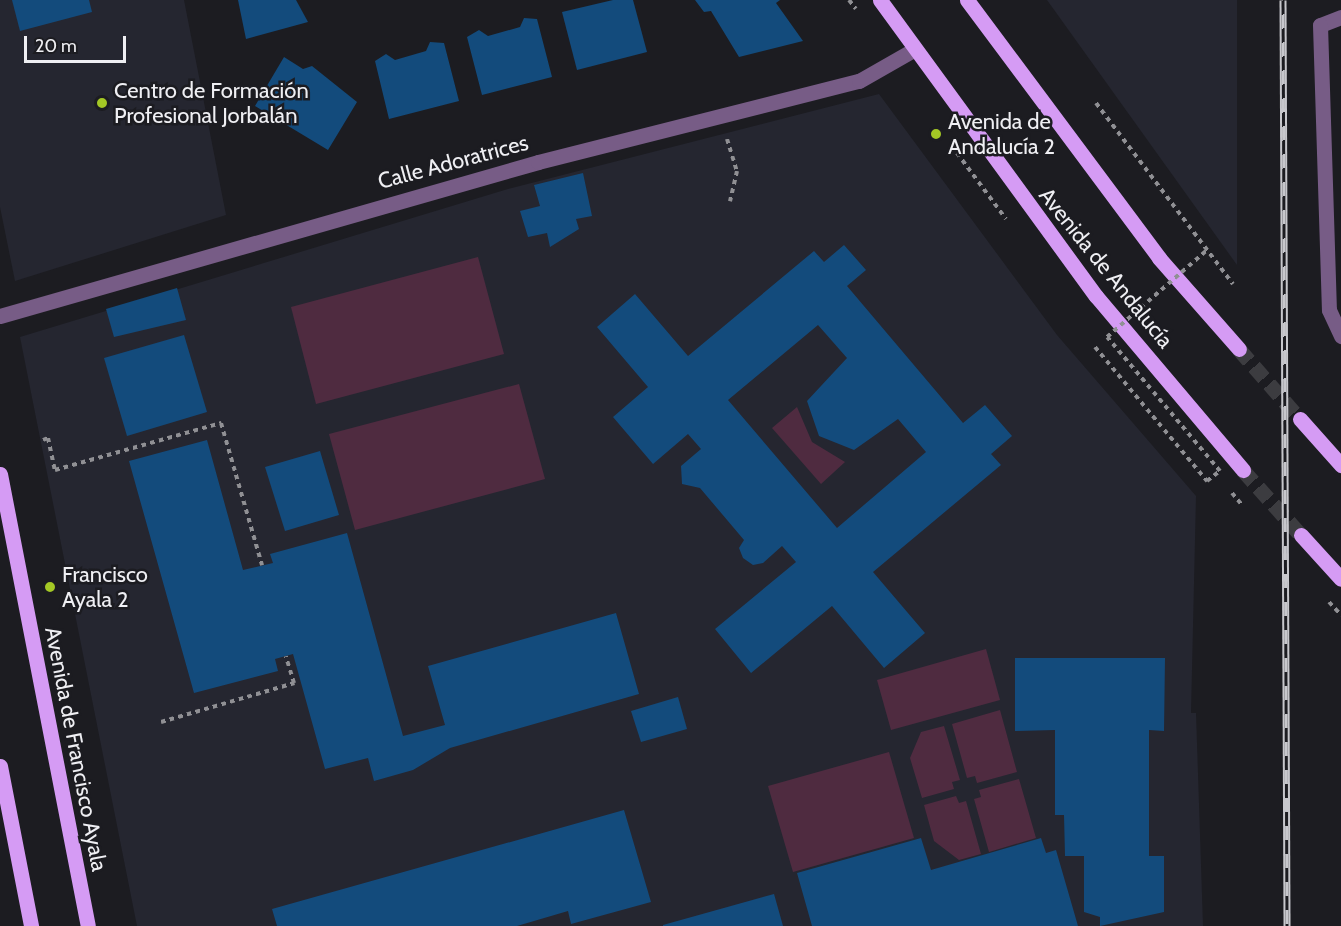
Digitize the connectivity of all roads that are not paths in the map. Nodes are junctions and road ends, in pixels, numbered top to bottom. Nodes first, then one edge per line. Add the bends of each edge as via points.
1 (880, 0) edge
2 (967, 0) edge
3 (1341, 17) edge
4 (915, 49) junction
5 (0, 316) edge
6 (1341, 336) edge
7 (1239, 349) tunnel mouth
8 (1300, 419) tunnel mouth
9 (1341, 465) edge
10 (1243, 470) tunnel mouth
11 (0, 474) edge
12 (1300, 535) tunnel mouth
13 (1341, 579) edge
14 (0, 766) edge
15 (31, 926) edge
16 (88, 926) edge

1 - 4 main road, Avenida de Andalucía
2 - 7 main road via 1159,258
3 - 6 street via 1320,25 1329,310
4 - 5 street, Calle Adoratrices via 859,81 492,174
4 - 10 main road, Avenida de Andalucía via 1096,296
8 - 9 main road
11 - 16 main road, Avenida de Francisco Ayala
12 - 13 main road
14 - 15 main road

